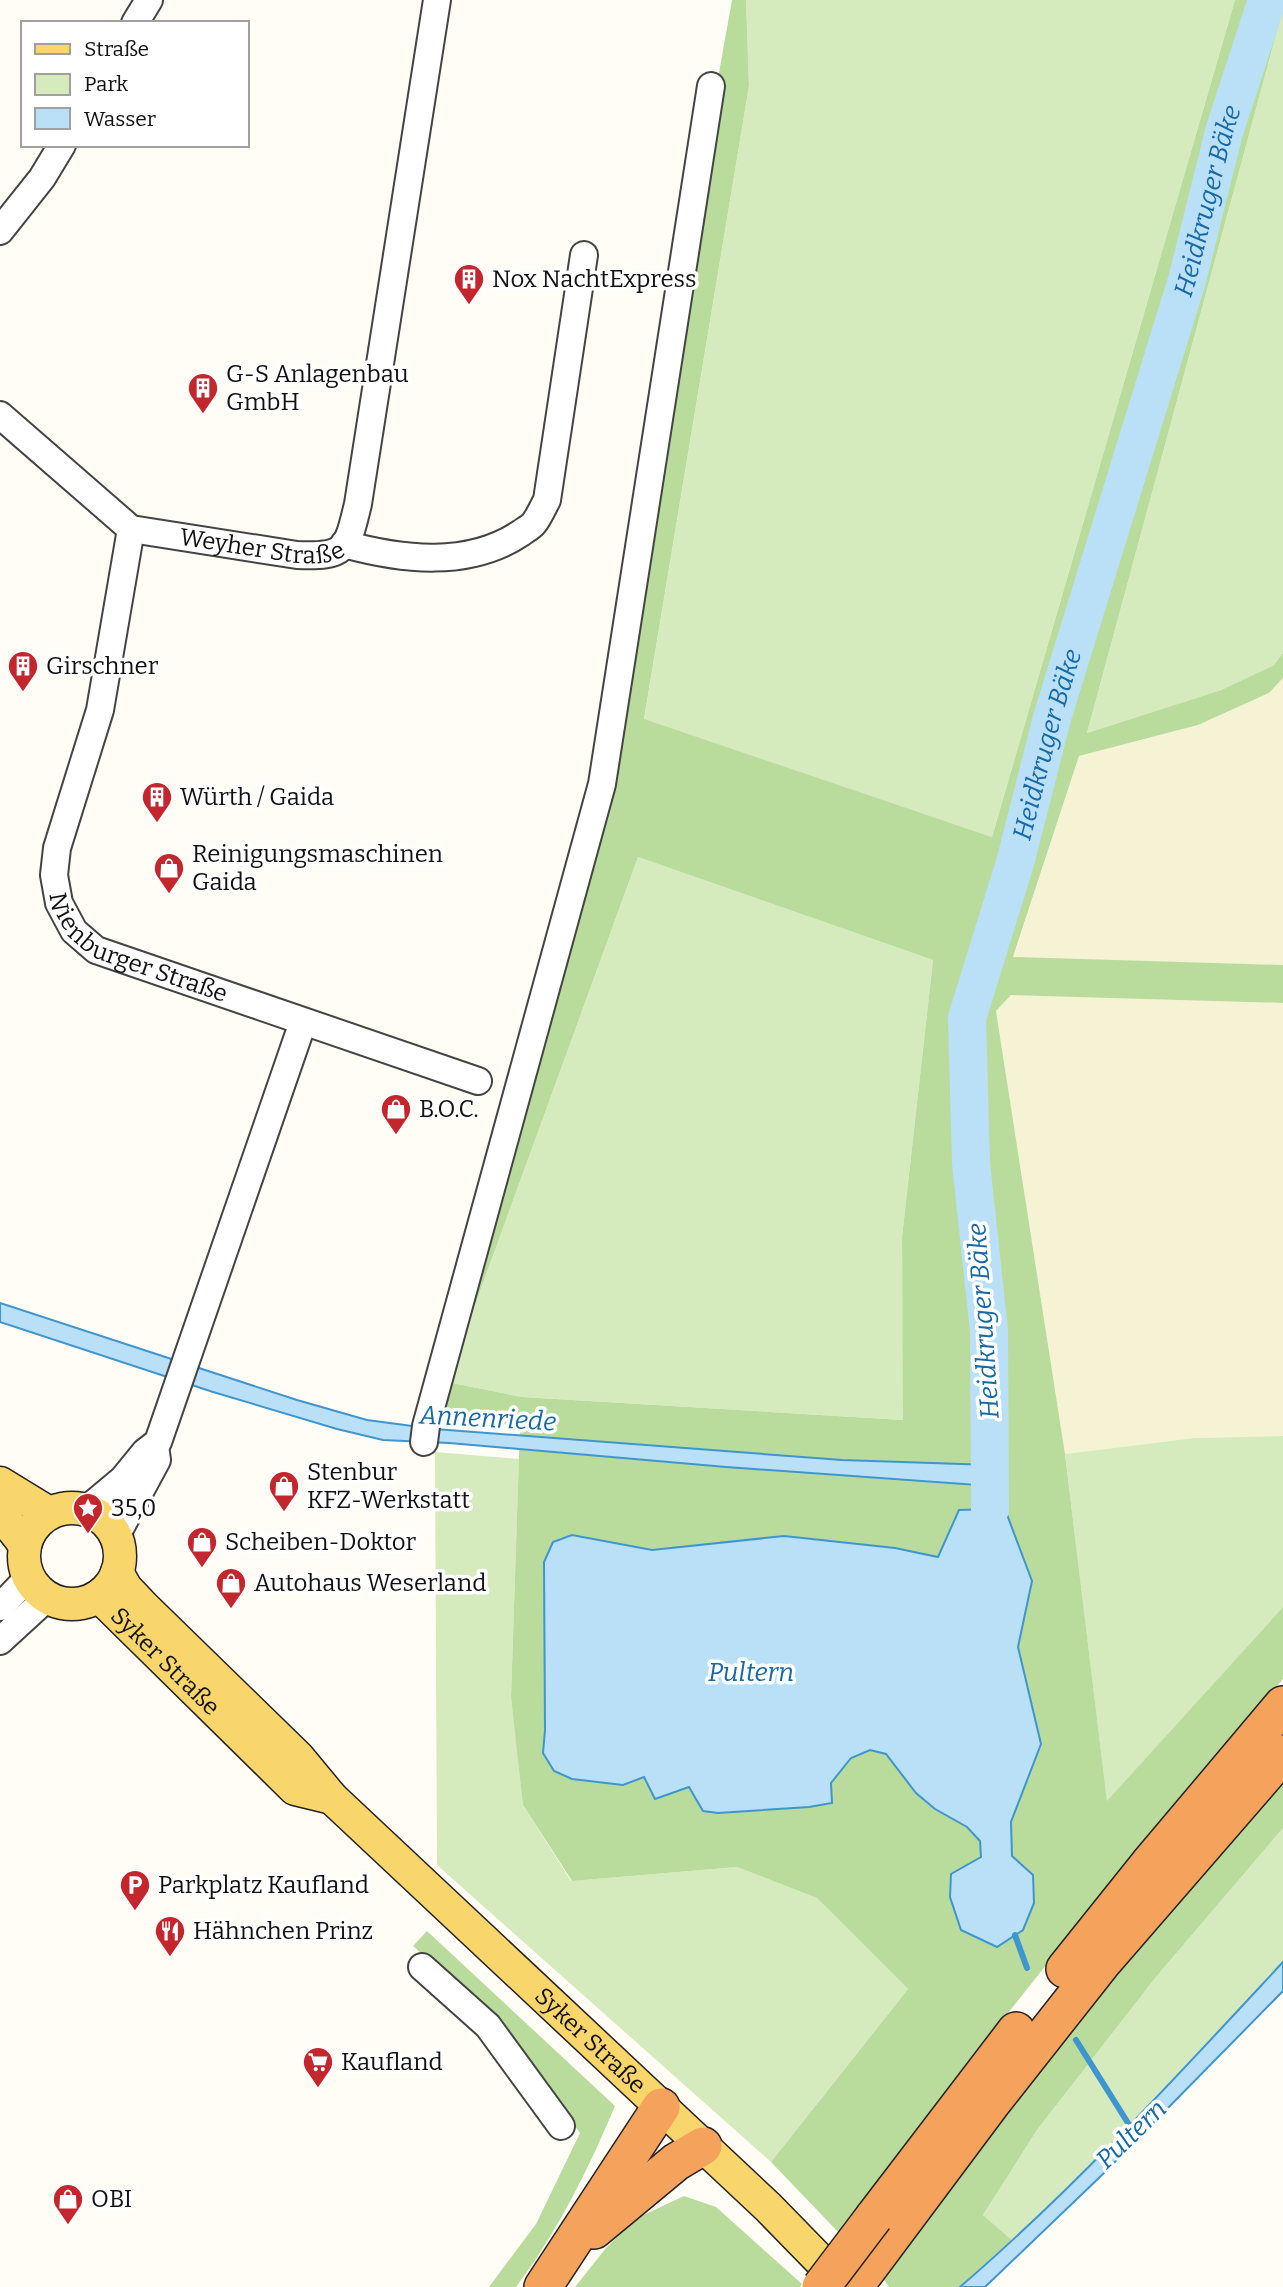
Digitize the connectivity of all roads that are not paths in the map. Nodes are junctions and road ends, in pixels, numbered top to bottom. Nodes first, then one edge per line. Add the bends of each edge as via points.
1 (149, 0) edge
2 (437, 0) edge
3 (136, 21) edge
4 (711, 86) dead end
5 (61, 147) edge
6 (0, 231) edge
7 (584, 255) dead end
8 (0, 415) edge
9 (131, 529) junction
10 (344, 544) junction
11 (303, 1022) junction
12 (478, 1081) dead end
13 (425, 1434) dead end
14 (155, 1446) junction
15 (0, 1483) edge
16 (86, 1510) junction
17 (0, 1513) edge
18 (49, 1513) junction
19 (116, 1536) junction
20 (25, 1545) junction
21 (108, 1584) junction
22 (38, 1587) junction
23 (0, 1607) edge
24 (0, 1641) edge
25 (1283, 1705) edge
26 (1283, 1754) edge
27 (422, 1967) dead end
28 (660, 2107) junction
29 (561, 2126) dead end
30 (703, 2146) junction
31 (882, 2228) junction
32 (566, 2252) junction
33 (543, 2287) edge
34 (821, 2287) edge
35 (846, 2287) edge
36 (854, 2287) edge

1 - 3 street
2 - 10 street, Weyher Straße via 358,504
4 - 13 street via 603,784
5 - 6 street
7 - 10 street via 547,500 534,523 506,543 447,558
8 - 9 street
9 - 10 street, Weyher Straße via 297,555 324,556 339,552
9 - 11 street, Nienburger Straße via 100,710 57,848 54,875 59,903 74,931 96,950
11 - 12 street, Nienburger Straße
11 - 14 street
14 - 16 street
14 - 19 street via 157,1460
15 - 18 main road
16 - 18 main road via 67,1508
16 - 19 main road via 98,1515
17 - 20 main road
18 - 20 main road via 38,1521
19 - 21 main road via 120,1554
20 - 22 main road via 24,1561
21 - 22 main road via 86,1602 73,1604 60,1602
21 - 28 main road, Syker Straße via 127,1588 298,1757 332,1798
22 - 23 street
22 - 24 street
25 - 31 highway via 958,2104
26 - 31 highway
27 - 29 street via 488,2026
28 - 30 main road, Syker Straße
28 - 32 highway
30 - 32 highway via 676,2162
30 - 35 main road, Syker Straße
31 - 34 highway, bridge
31 - 36 highway
32 - 33 highway

